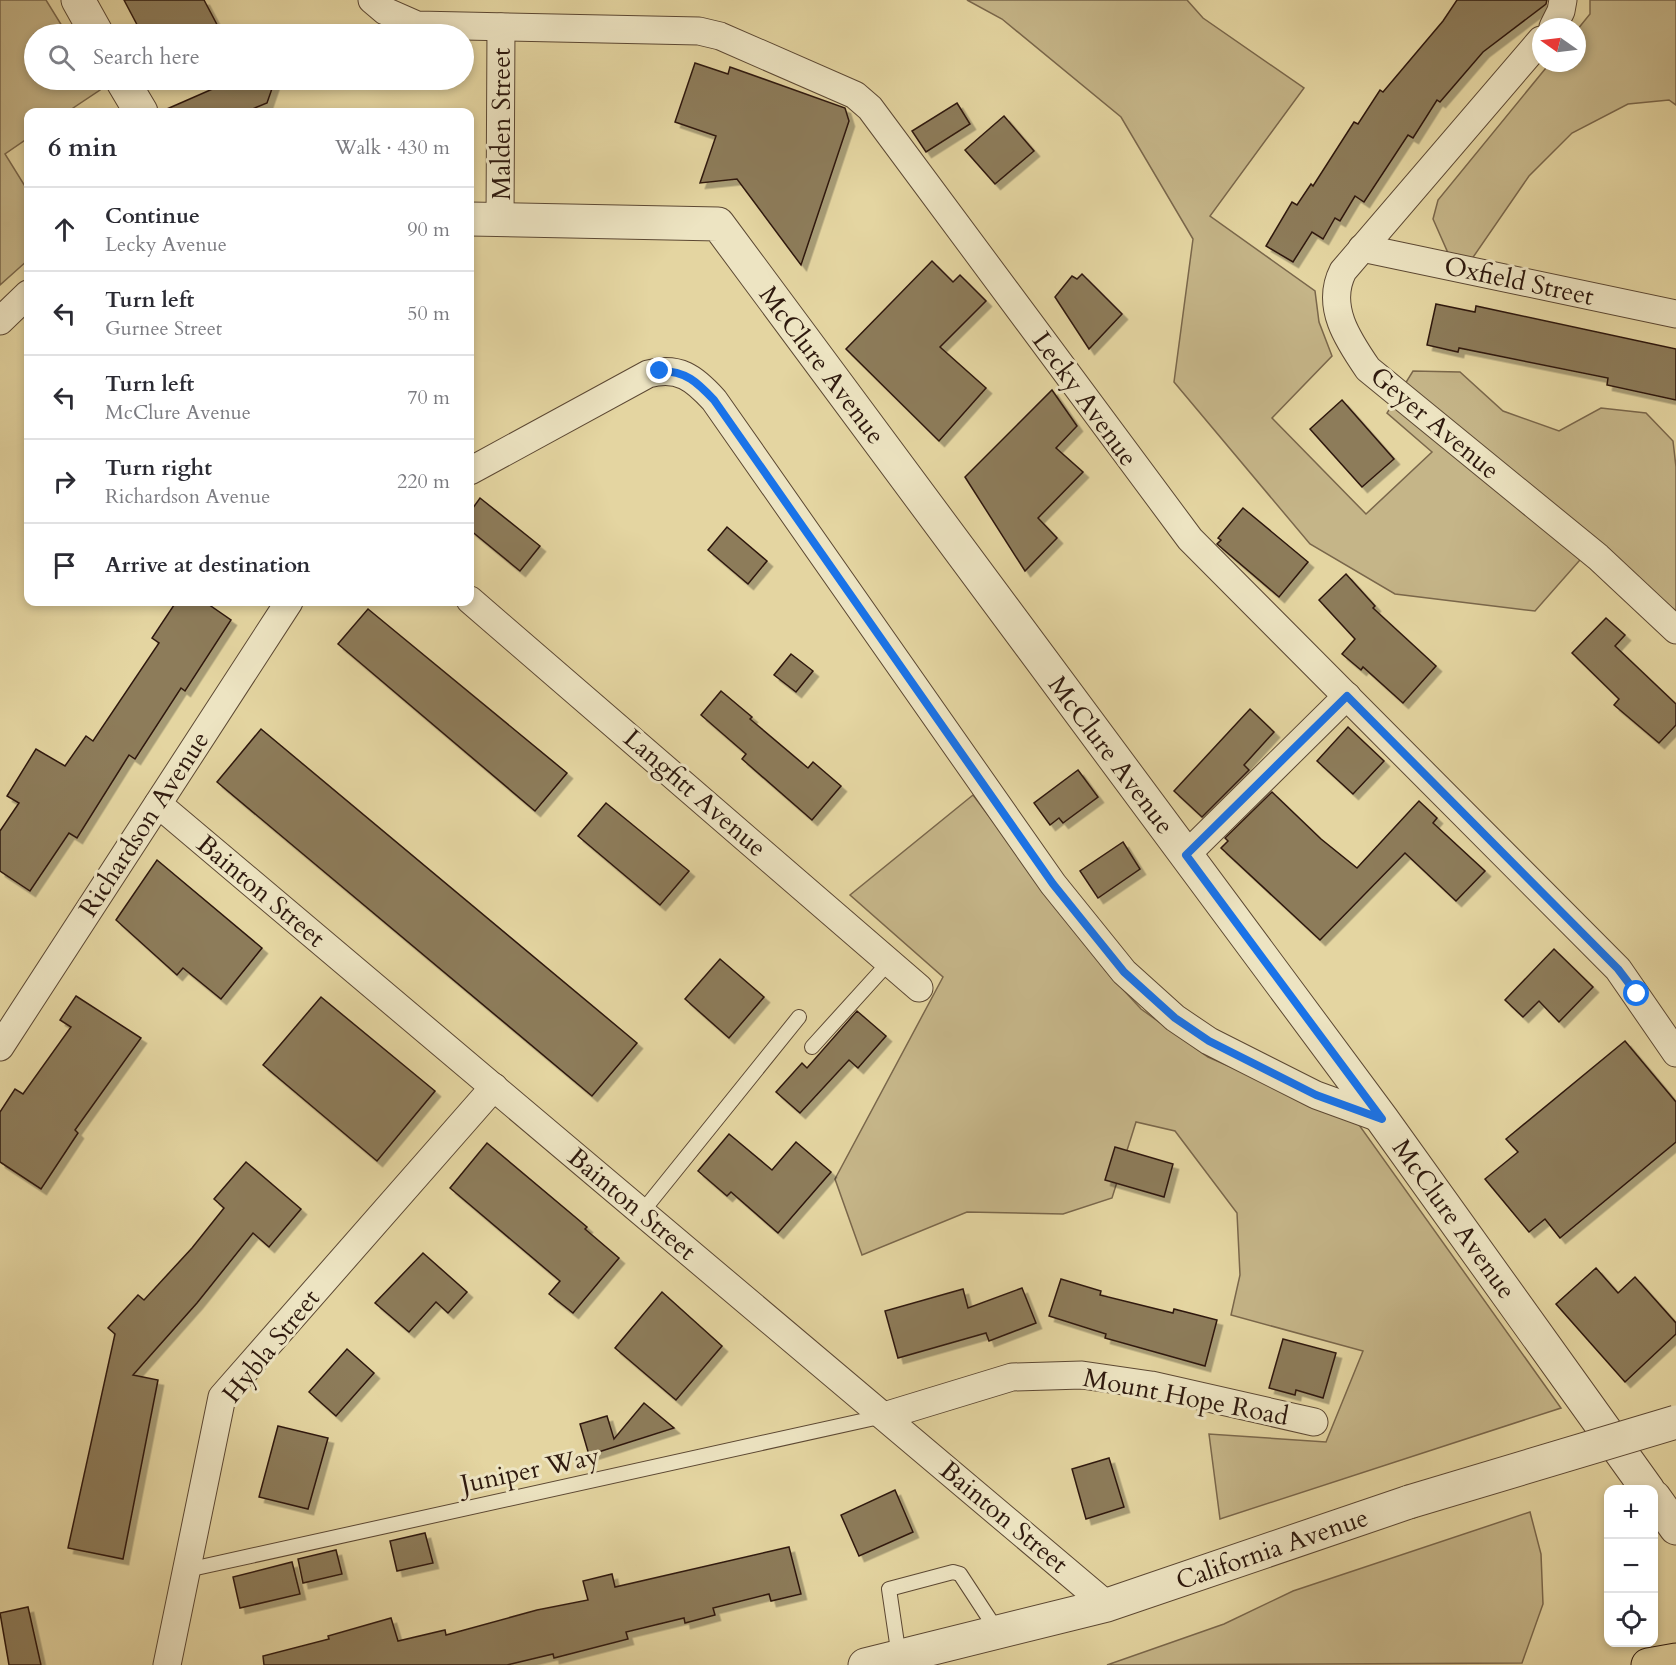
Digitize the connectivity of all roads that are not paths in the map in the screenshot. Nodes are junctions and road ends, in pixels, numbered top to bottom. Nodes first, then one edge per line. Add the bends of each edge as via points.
1 (78, 0) edge
2 (372, 0) edge
3 (1563, 0) edge
4 (1558, 18) edge
5 (91, 24) edge
6 (417, 24) edge
7 (474, 26) edge
8 (501, 27) junction
9 (1532, 50) edge
10 (128, 90) edge
11 (139, 108) edge
12 (485, 220) edge
13 (1362, 248) junction
14 (24, 298) edge
15 (1676, 314) edge
16 (0, 321) edge
17 (474, 469) edge
18 (474, 603) edge
19 (286, 606) edge
20 (1676, 630) edge
21 (1347, 696) junction
22 (158, 804) junction
23 (1186, 855) junction
24 (890, 961) junction
25 (919, 988) dead end
26 (799, 1017) dead end
27 (0, 1047) edge
28 (812, 1047) dead end
29 (1676, 1053) edge
30 (494, 1088) junction
31 (1382, 1119) junction
32 (642, 1212) junction
33 (884, 1416) junction
34 (1314, 1422) dead end
35 (1676, 1422) edge
36 (1644, 1485) edge
37 (1658, 1504) edge
38 (1676, 1528) edge
39 (187, 1570) junction
40 (1107, 1605) junction
41 (998, 1632) junction
42 (899, 1657) junction
43 (1676, 1660) edge
44 (167, 1665) edge
45 (865, 1665) edge
46 (1648, 1665) edge

1 - 5 street
2 - 6 street, Lecky Avenue via 385,11
3 - 4 street
7 - 8 street, Lecky Avenue
8 - 12 street, Malden Street
8 - 21 street, Lecky Avenue via 699,31 720,36 862,99 1190,539
9 - 13 street, Geyer Avenue
10 - 11 street
12 - 23 street, McClure Avenue via 718,224
13 - 15 street, Oxfield Street
13 - 20 street, Geyer Avenue via 1343,271 1335,296 1344,331 1368,369 1598,557
14 - 16 street
17 - 31 street via 648,374 673,371 696,381 714,400 1047,875 1124,972 1175,1018 1209,1041 1316,1095
18 - 24 street, Langfitt Avenue
19 - 22 street, Richardson Avenue
21 - 23 street
21 - 29 street, Lecky Avenue via 1618,969
22 - 27 street, Richardson Avenue
22 - 30 street, Bainton Street
23 - 31 street, McClure Avenue
24 - 25 street, Langfitt Avenue
24 - 28 lane
26 - 32 lane
30 - 32 street, Bainton Street
30 - 39 street, Hybla Street via 222,1397
31 - 36 street, McClure Avenue
32 - 33 street, Bainton Street
33 - 34 street, Mount Hope Road via 1012,1377 1082,1375 1151,1385
33 - 39 lane, Juniper Way
33 - 40 street, Bainton Street
35 - 40 street, California Avenue, bridge via 1409,1502
37 - 38 street
39 - 44 street, Hybla Street
40 - 41 street, California Avenue
41 - 42 street, California Avenue
41 - 42 lane via 960,1574 942,1574 889,1589
42 - 45 street, California Avenue
43 - 46 highway

